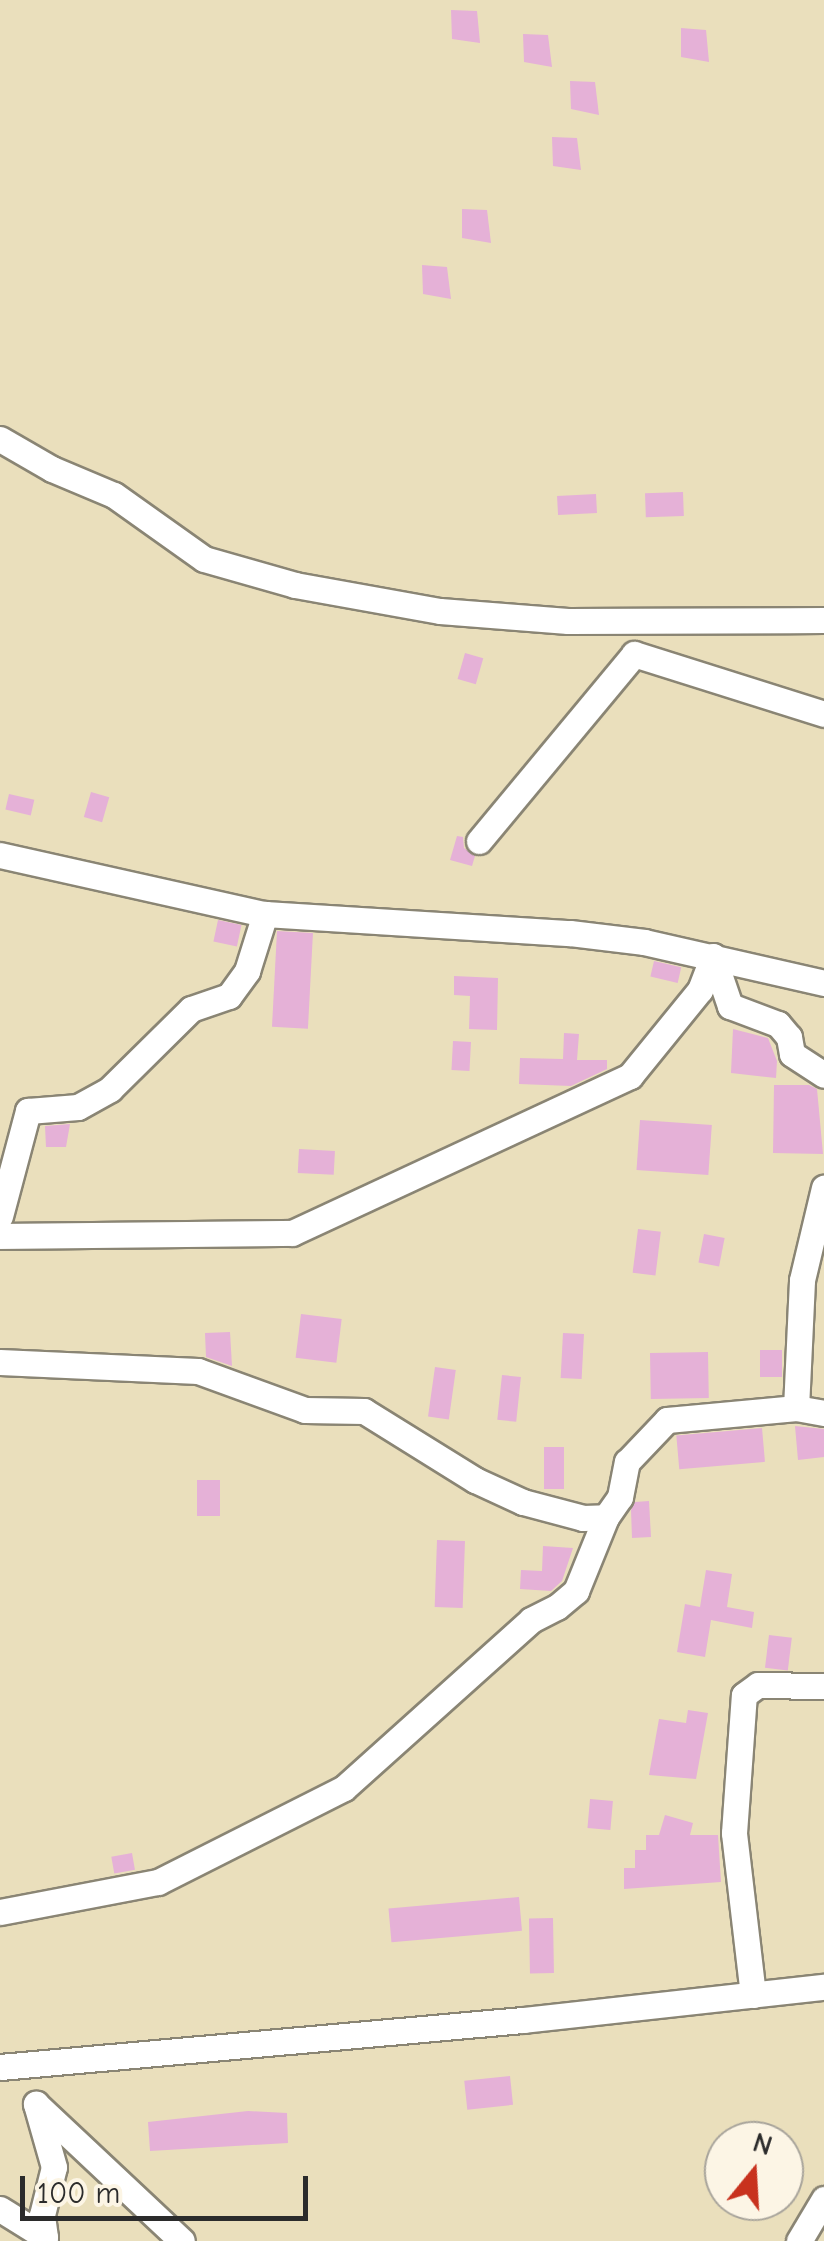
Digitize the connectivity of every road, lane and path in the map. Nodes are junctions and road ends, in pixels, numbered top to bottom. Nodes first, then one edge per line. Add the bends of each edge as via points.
1 (0, 439) edge
2 (824, 620) edge
3 (824, 714) edge
4 (479, 842) dead end
5 (0, 856) edge
6 (265, 914) junction
7 (713, 956) junction
8 (824, 983) edge
9 (824, 1076) edge
10 (824, 1188) edge
11 (0, 1216) edge
12 (0, 1236) edge
13 (813, 1280) edge
14 (0, 1362) edge
15 (796, 1408) junction
16 (824, 1414) edge
17 (606, 1517) junction
18 (824, 1686) edge
19 (0, 1912) edge
20 (824, 1987) edge
21 (753, 1996) junction
22 (0, 2066) edge
23 (824, 2198) edge
24 (0, 2209) edge
25 (182, 2241) edge
26 (799, 2241) edge

1 - 2 street via 114,495 204,559 295,585 440,611 568,621
3 - 4 street via 634,654
5 - 6 street
6 - 7 street via 570,933
6 - 11 street via 247,970 229,996 191,1008 110,1089 78,1108 28,1111
7 - 8 street
7 - 9 street via 730,1006 778,1024 792,1054
7 - 12 street via 700,990 630,1076 292,1234
10 - 13 street
13 - 15 street
14 - 17 street via 198,1371 306,1410 364,1412 523,1502 582,1518
15 - 16 street
15 - 17 street via 667,1420 627,1462 620,1497
17 - 19 street via 576,1592 531,1620 344,1788 158,1882
18 - 21 street via 758,1685 744,1695 734,1833
20 - 21 street
21 - 22 street
23 - 26 street
24 - 25 street via 45,2237 42,2215 54,2167 36,2104

